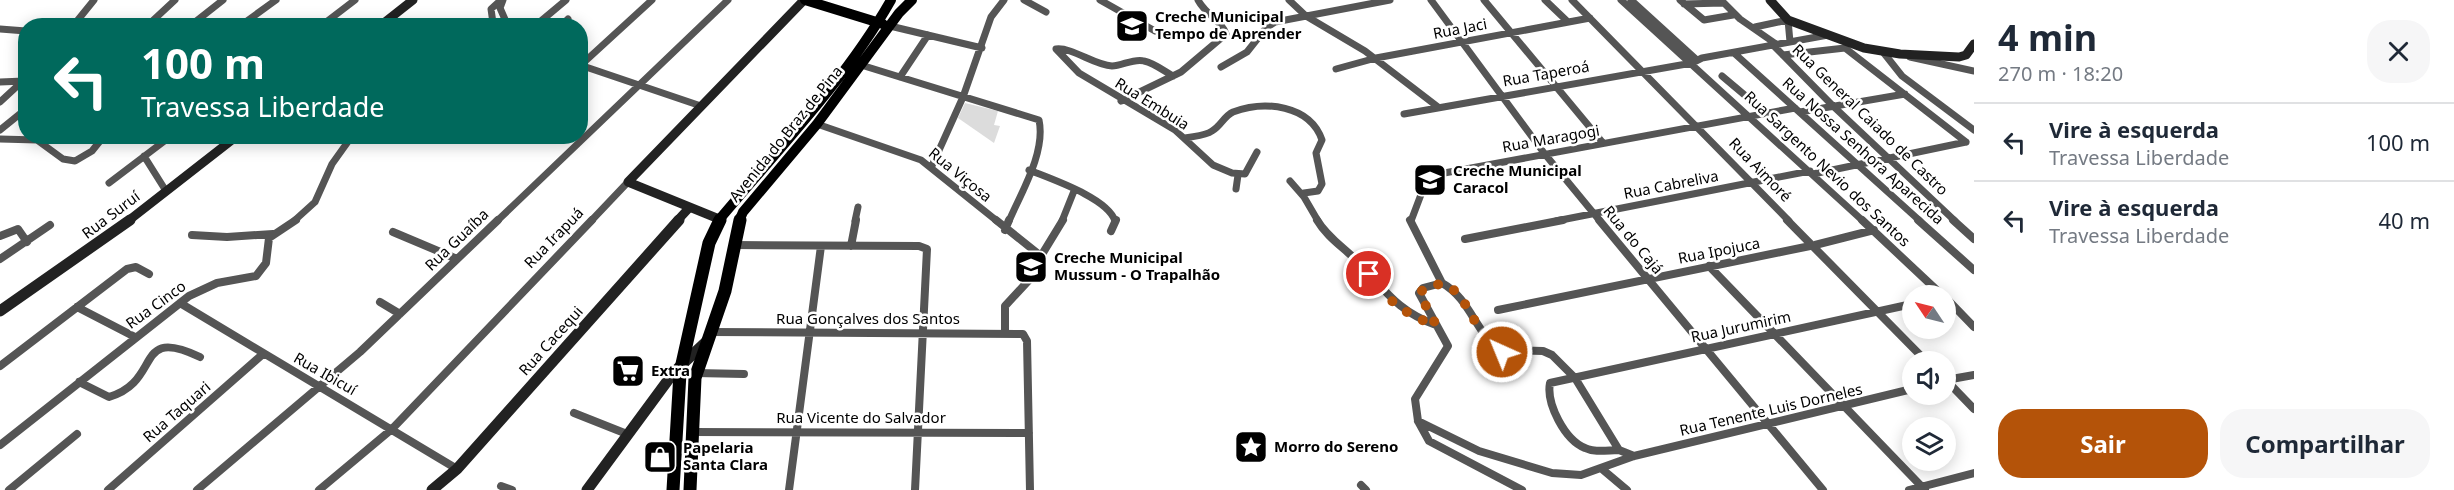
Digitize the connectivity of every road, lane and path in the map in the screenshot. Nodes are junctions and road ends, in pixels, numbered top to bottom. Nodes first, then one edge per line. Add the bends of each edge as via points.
1 (94, 0) edge
2 (175, 0) edge
3 (223, 0) edge
4 (276, 0) edge
5 (355, 0) edge
6 (413, 0) edge
7 (502, 0) edge
8 (566, 0) edge
9 (652, 0) edge
10 (728, 0) edge
11 (804, 0) edge
12 (891, 0) edge
13 (912, 0) edge
14 (1004, 0) edge
15 (1024, 0) edge
16 (1100, 0) edge
17 (1198, 0) edge
18 (1289, 0) edge
19 (1386, 0) edge
20 (1431, 0) edge
21 (1484, 0) edge
22 (1545, 0) edge
23 (1572, 0) edge
24 (1621, 0) edge
25 (1631, 0) edge
26 (1770, 0) edge
27 (1722, 1) edge
28 (1682, 2) edge
29 (1046, 12) dead end
30 (1733, 15) junction
31 (1306, 16) junction
32 (79, 18) edge
33 (156, 18) edge
34 (200, 18) edge
35 (251, 18) edge
36 (331, 18) edge
37 (390, 18) edge
38 (492, 18) edge
39 (504, 18) edge
40 (545, 18) edge
41 (1590, 18) junction
42 (1788, 21) junction
43 (1568, 22) junction
44 (884, 24) junction
45 (1755, 27) junction
46 (0, 29) edge
47 (18, 30) edge
48 (1155, 32) dead end
49 (1511, 33) junction
50 (928, 35) junction
51 (1826, 35) junction
52 (1790, 42) junction
53 (1461, 43) junction
54 (1774, 44) junction
55 (1840, 47) junction
56 (982, 48) junction
57 (1973, 48) edge
58 (1883, 52) junction
59 (1734, 53) junction
60 (1900, 54) junction
61 (1783, 55) junction
62 (1376, 58) junction
63 (588, 59) edge
64 (1695, 61) junction
65 (861, 65) junction
66 (588, 67) edge
67 (1221, 68) dead end
68 (1336, 69) dead end
69 (1974, 71) edge
70 (1644, 72) junction
71 (1173, 76) junction
72 (1722, 76) dead end
73 (900, 77) junction
74 (18, 81) edge
75 (0, 82) edge
76 (640, 84) junction
77 (18, 86) edge
78 (1556, 86) junction
79 (1905, 94) junction
80 (1501, 95) junction
81 (963, 97) junction
82 (1121, 101) junction
83 (0, 102) edge
84 (701, 106) junction
85 (1833, 106) junction
86 (1438, 107) junction
87 (1798, 110) junction
88 (1766, 113) junction
89 (1404, 114) dead end
90 (18, 116) edge
91 (1751, 116) junction
92 (817, 124) junction
93 (1698, 126) junction
94 (0, 130) edge
95 (1974, 130) edge
96 (588, 134) edge
97 (1185, 138) junction
98 (0, 139) edge
99 (18, 140) edge
100 (1603, 143) junction
101 (44, 144) edge
102 (98, 144) edge
103 (160, 144) edge
104 (227, 144) edge
105 (346, 144) edge
106 (577, 144) edge
107 (1257, 152) dead end
108 (1544, 153) junction
109 (144, 156) junction
110 (1890, 158) junction
111 (1859, 166) junction
112 (931, 168) junction
113 (1029, 170) junction
114 (1812, 172) junction
115 (1238, 175) junction
116 (1290, 181) dead end
117 (628, 182) junction
118 (109, 183) dead end
119 (1754, 183) junction
120 (1236, 189) dead end
121 (166, 191) junction
122 (1074, 191) junction
123 (1304, 194) junction
124 (858, 207) dead end
125 (689, 208) junction
126 (1593, 213) junction
127 (719, 219) junction
128 (50, 225) dead end
129 (1005, 230) junction
130 (1874, 230) junction
131 (1111, 231) dead end
132 (393, 232) dead end
133 (273, 234) junction
134 (0, 236) edge
135 (192, 236) dead end
136 (1465, 239) dead end
137 (1974, 239) edge
138 (27, 242) junction
139 (733, 245) junction
140 (1815, 245) junction
141 (821, 246) junction
142 (851, 246) junction
143 (1041, 256) junction
144 (457, 259) junction
145 (0, 260) edge
146 (1709, 266) junction
147 (1974, 270) edge
148 (149, 274) dead end
149 (1648, 279) junction
150 (1442, 283) junction
151 (1932, 285) edge
152 (380, 302) dead end
153 (180, 303) junction
154 (1902, 306) edge
155 (77, 307) junction
156 (1956, 309) edge
157 (1498, 310) dead end
158 (0, 311) edge
159 (1878, 311) junction
160 (400, 314) junction
161 (1436, 325) junction
162 (1974, 327) edge
163 (923, 332) junction
164 (809, 333) junction
165 (1005, 333) junction
166 (1774, 335) junction
167 (135, 337) junction
168 (708, 337) junction
169 (1704, 348) junction
170 (1916, 351) edge
171 (263, 354) junction
172 (200, 357) dead end
173 (682, 363) junction
174 (0, 366) edge
175 (696, 373) junction
176 (744, 374) dead end
177 (1974, 375) edge
178 (1575, 378) junction
179 (1956, 378) edge
180 (79, 382) junction
181 (321, 387) junction
182 (1956, 390) edge
183 (1902, 392) edge
184 (1846, 407) junction
185 (1974, 409) edge
186 (574, 413) dead end
187 (1418, 421) junction
188 (1769, 426) junction
189 (392, 429) junction
190 (919, 431) junction
191 (692, 432) junction
192 (796, 432) junction
193 (77, 434) dead end
194 (627, 434) junction
195 (1029, 434) junction
196 (0, 445) edge
197 (1619, 450) junction
198 (1634, 456) junction
199 (457, 469) junction
200 (1602, 469) junction
201 (1974, 473) edge
202 (501, 486) dead end
203 (1923, 488) edge
204 (9, 490) edge
205 (108, 490) edge
206 (197, 490) edge
207 (320, 490) edge
208 (432, 490) edge
209 (512, 490) edge
210 (587, 490) edge
211 (673, 490) edge
212 (690, 490) edge
213 (789, 490) edge
214 (915, 490) edge
215 (1030, 490) edge
216 (1522, 490) edge
217 (1628, 490) edge
218 (1823, 490) edge
219 (1909, 490) edge

1 - 32 street
2 - 33 street
3 - 34 street
4 - 35 street
5 - 36 street
6 - 37 street
7 - 38 street via 491,9
7 - 39 street via 500,8
8 - 40 street
9 - 63 street
10 - 76 street, Rua Guaíba
11 - 44 main road
11 - 84 street, Rua Irapuá
12 - 44 main road, Avenida do Braz de Pina
13 - 44 main road, Avenida do Braz de Pina
14 - 56 street via 991,17
15 - 29 street
16 - 48 street
17 - 71 street via 1226,34
18 - 31 street
19 - 31 street
20 - 53 street, Rua do Cajá
21 - 49 street
22 - 43 street
23 - 41 street, Rua Aimoré
24 - 64 street
25 - 64 street
26 - 42 street
27 - 28 street
27 - 30 street
28 - 30 street via 1706,21
30 - 45 street, Rua General Caiado de Castro
31 - 62 street
31 - 67 street via 1270,24 1247,52
41 - 43 street, Rua Jaci
41 - 70 street, Rua Aimoré
42 - 45 street
42 - 51 street
42 - 52 street
43 - 49 street, Rua Jaci
44 - 50 street
44 - 65 main road, Avenida do Braz de Pina
44 - 127 main road, Avenida do Braz de Pina
45 - 54 street, Rua General Caiado de Castro
46 - 47 street
49 - 53 street, Rua Jaci
49 - 78 street
50 - 56 street
50 - 73 street
51 - 52 street, Rua Taperoá
51 - 55 street
51 - 58 street
52 - 54 street, Rua Taperoá
53 - 62 street, Rua Jaci
53 - 80 street, Rua do Cajá
54 - 59 street, Rua Taperoá
54 - 61 street, Rua General Caiado de Castro
55 - 61 street
55 - 79 street
56 - 81 street
57 - 60 street via 1959,57
58 - 60 street
58 - 95 street via 1902,76
59 - 64 street, Rua Taperoá
59 - 87 street, Rua Nossa Senhora Aparecida
60 - 69 street
61 - 85 street, Rua General Caiado de Castro
62 - 68 street, Rua Jaci
62 - 86 street
64 - 70 street, Rua Taperoá
64 - 91 street, Rua Sargento Nevio dos Santos
65 - 73 street
65 - 92 main road, Avenida do Braz de Pina
66 - 76 street
70 - 78 street, Rua Taperoá
70 - 93 street, Rua Aimoré
71 - 82 street
71 - 82 street, Rua Embuia via 1143,60 1115,67 1058,48 1079,73
72 - 88 street
73 - 81 street
74 - 75 street
76 - 84 street
76 - 96 street, Rua Guaíba
77 - 83 street
78 - 80 street, Rua Taperoá
78 - 100 street
79 - 85 street, Rua Maragogi
79 - 110 street, Rua Cabreliva via 1966,142
80 - 86 street, Rua Taperoá
80 - 108 street, Rua do Cajá
81 - 112 street
81 - 113 street via 1041,122
82 - 97 street, Rua Embuia
84 - 117 street, Rua Irapuá
85 - 87 street, Rua Maragogi
85 - 110 street, Rua General Caiado de Castro
86 - 89 street, Rua Taperoá
87 - 88 street, Rua Maragogi
87 - 111 street, Rua Nossa Senhora Aparecida
88 - 91 street, Rua Maragogi
90 - 94 street
91 - 93 street, Rua Maragogi
91 - 114 street, Rua Sargento Nevio dos Santos
92 - 112 street, Rua Viçosa via 909,155
92 - 139 main road, Avenida do Braz de Pina via 743,212
93 - 100 street, Rua Maragogi
93 - 119 street, Rua Aimoré
97 - 115 street, Rua Embuia via 1213,165
97 - 123 street via 1213,130 1226,115 1243,110 1275,107 1300,114 1314,124 1322,140 1316,153 1322,184 1318,191
98 - 99 street
100 - 108 street, Rua Maragogi
101 - 102 street via 63,159 73,161 92,153
103 - 109 street
104 - 121 street, Rua Suruí
105 - 133 street via 332,164 315,202 306,213
106 - 144 street, Rua Guaíba
107 - 115 street via 1248,172
108 - 126 street, Rua do Cajá
108 - 150 street, Rua Maragogi via 1425,179 1411,223
109 - 118 street
109 - 121 street
110 - 111 street, Rua Cabreliva
110 - 137 street, Rua General Caiado de Castro
111 - 114 street, Rua Cabreliva
111 - 147 street, Rua Nossa Senhora Aparecida
112 - 129 street, Rua Viçosa
113 - 122 street
113 - 129 street
114 - 119 street, Rua Cabreliva
114 - 130 street, Rua Sargento Nevio dos Santos
115 - 120 street
116 - 123 street
117 - 125 street
117 - 189 street, Rua Irapuá
119 - 126 street, Rua Cabreliva
119 - 140 street, Rua Aimoré
121 - 158 street, Rua Suruí via 61,271
122 - 131 street via 1113,213 1116,220
122 - 143 street via 1059,230
123 - 161 street via 1322,227 1369,274 1380,291 1412,316
124 - 142 street
125 - 127 street
125 - 199 street, Rua Cacequi
126 - 136 street, Rua Cabreliva
126 - 149 street, Rua do Cajá
127 - 173 main road, Avenida do Braz de Pina via 710,237
128 - 138 street
129 - 143 street, Rua Viçosa
130 - 140 street, Rua Ipojuca
130 - 151 street, Rua Sargento Nevio dos Santos
132 - 144 street
133 - 135 street
133 - 153 street, Rua Cinco via 267,242 266,263 256,276 217,283
134 - 138 street via 18,229
138 - 145 street
139 - 141 street
139 - 168 main road, Avenida do Braz de Pina via 725,291
140 - 146 street, Rua Ipojuca
140 - 159 street, Rua Aimoré
141 - 142 street
141 - 164 street
142 - 163 street via 925,247 929,252
143 - 165 street via 1043,265 1005,306
144 - 160 street, Rua Guaíba
146 - 149 street, Rua Ipojuca
146 - 166 street
148 - 155 street via 136,267 126,269
149 - 157 street, Rua Ipojuca
149 - 169 street, Rua do Cajá
150 - 161 street via 1419,293
150 - 178 street via 1461,296 1493,347 1502,352 1547,352
152 - 160 street
153 - 167 street, Rua Cinco
153 - 171 street, Rua Ibicuí
154 - 159 street, Rua Jurumirim
155 - 167 street
155 - 174 street
156 - 162 street, Rua Sargento Nevio dos Santos
159 - 166 street, Rua Jurumirim
159 - 170 street, Rua Aimoré
160 - 181 street, Rua Guaíba
161 - 187 street via 1448,346 1418,392
163 - 164 street, Rua Gonçalves dos Santos
163 - 165 street, Rua Gonçalves dos Santos
163 - 190 street
164 - 168 street, Rua Gonçalves dos Santos
164 - 192 street
165 - 195 street, Rua Gonçalves dos Santos via 1025,336
166 - 169 street, Rua Jurumirim
166 - 184 street
167 - 180 street, Rua Cinco
168 - 173 street, Avenida do Braz de Pina
168 - 175 main road
169 - 178 street, Rua Jurumirim
169 - 188 street, Rua do Cajá
171 - 181 street, Rua Ibicuí
171 - 205 street, Rua Taquari
172 - 180 street via 165,346 146,361 136,383 109,397
173 - 194 street, Avenida do Braz de Pina
173 - 211 main road
175 - 176 street
175 - 191 main road
177 - 179 street
178 - 197 street
178 - 197 street, Rua Jurumirim via 1550,383 1547,393 1551,405 1579,446
180 - 196 street, Rua Cinco
181 - 189 street, Rua Ibicuí
181 - 206 street, Rua Guaíba
182 - 185 street
183 - 184 street, Rua Tenente Luis Dorneles
184 - 188 street, Rua Tenente Luis Dorneles
184 - 203 street
186 - 194 street
187 - 200 street, Rua Tenente Luis Dorneles via 1479,451 1552,473 1581,475
187 - 216 street via 1429,441
188 - 198 street, Rua Tenente Luis Dorneles
188 - 218 street, Rua do Cajá
189 - 199 street, Rua Ibicuí
189 - 207 street, Rua Irapuá
190 - 192 street, Rua Vicente do Salvador
190 - 195 street, Rua Vicente do Salvador
190 - 214 street
191 - 192 street, Rua Vicente do Salvador
191 - 212 main road
192 - 213 street
193 - 204 street
194 - 210 street, Avenida do Braz de Pina
195 - 215 street
197 - 198 street
198 - 200 street, Rua Tenente Luis Dorneles
199 - 208 street, Rua Cacequi
200 - 217 street
201 - 203 street
202 - 209 street
203 - 219 street

